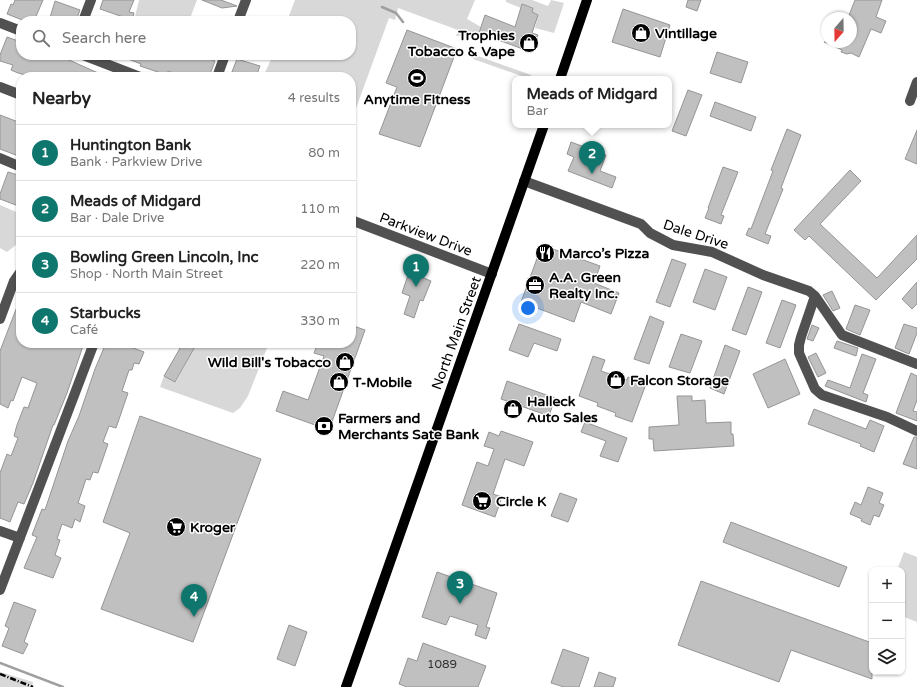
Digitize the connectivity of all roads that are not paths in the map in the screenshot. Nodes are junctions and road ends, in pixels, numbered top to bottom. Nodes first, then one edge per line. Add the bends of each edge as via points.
1 (91, 0) edge
2 (246, 0) edge
3 (587, 0) edge
4 (85, 16) edge
5 (240, 16) edge
6 (0, 23) edge
7 (16, 29) edge
8 (96, 60) edge
9 (223, 60) edge
10 (127, 72) edge
11 (218, 72) edge
12 (561, 76) edge
13 (917, 82) edge
14 (0, 87) edge
15 (16, 93) edge
16 (910, 101) dead end
17 (543, 128) edge
18 (0, 158) edge
19 (16, 165) edge
20 (524, 181) junction
21 (356, 222) edge
22 (492, 274) junction
23 (16, 278) edge
24 (816, 296) junction
25 (0, 319) edge
26 (92, 348) edge
27 (917, 364) edge
28 (917, 431) edge
29 (0, 530) edge
30 (20, 538) junction
31 (0, 590) edge
32 (346, 687) edge

1 - 4 street
2 - 5 street
3 - 12 main road
6 - 7 street
8 - 10 street
9 - 11 street
13 - 16 street
14 - 15 street
17 - 20 main road, North Main Street
18 - 19 street
20 - 22 main road, North Main Street
20 - 24 street, Dale Drive via 641,224 650,233 673,244 712,252
21 - 22 street, Parkview Drive
22 - 32 main road, North Main Street
23 - 25 street
24 - 27 street via 842,335
24 - 28 street via 799,344 799,353 815,388 822,395 888,417
26 - 30 street
29 - 30 street
30 - 31 street

